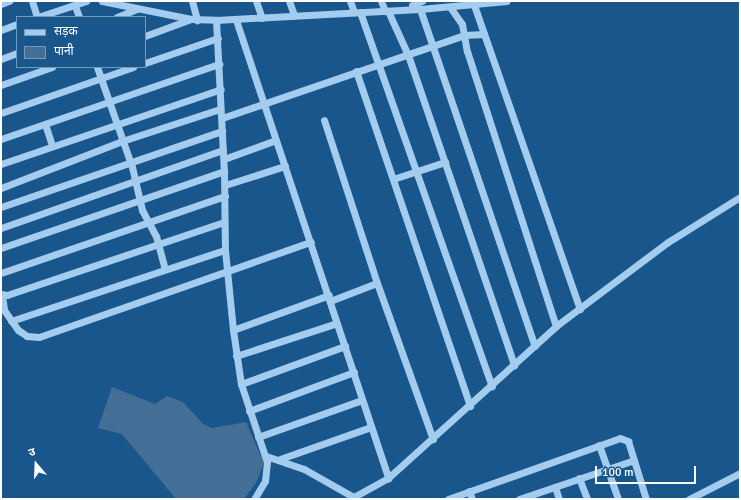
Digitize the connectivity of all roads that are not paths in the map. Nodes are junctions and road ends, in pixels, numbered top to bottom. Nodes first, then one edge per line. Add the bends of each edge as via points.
1 (9, 1) edge
2 (32, 1) edge
3 (86, 1) edge
4 (102, 1) edge
5 (192, 1) edge
6 (256, 1) edge
7 (289, 1) edge
8 (350, 1) edge
9 (382, 1) edge
10 (422, 1) edge
11 (502, 1) edge
12 (1, 4) edge
13 (474, 5) junction
14 (75, 6) junction
15 (414, 6) edge
16 (450, 7) junction
17 (138, 9) junction
18 (386, 11) junction
19 (357, 12) junction
20 (294, 15) junction
21 (38, 16) edge
22 (41, 16) edge
23 (79, 16) edge
24 (119, 16) edge
25 (262, 18) junction
26 (194, 19) junction
27 (216, 20) junction
28 (236, 20) junction
29 (16, 24) edge
30 (1, 30) edge
31 (464, 34) junction
32 (484, 34) junction
33 (146, 36) edge
34 (218, 38) junction
35 (432, 46) junction
36 (16, 53) edge
37 (408, 55) junction
38 (1, 59) edge
39 (146, 63) edge
40 (219, 64) junction
41 (378, 64) junction
42 (49, 68) edge
43 (97, 68) edge
44 (130, 68) edge
45 (356, 71) junction
46 (101, 78) junction
47 (1, 85) edge
48 (221, 89) junction
49 (108, 100) junction
50 (265, 103) junction
51 (220, 109) junction
52 (1, 113) edge
53 (222, 118) junction
54 (324, 120) dead end
55 (45, 124) junction
56 (116, 124) junction
57 (222, 130) junction
58 (1, 139) edge
59 (276, 140) junction
60 (122, 141) junction
61 (52, 146) junction
62 (223, 150) junction
63 (224, 159) junction
64 (130, 162) junction
65 (445, 162) junction
66 (1, 164) edge
67 (285, 166) junction
68 (224, 171) junction
69 (418, 171) junction
70 (393, 179) junction
71 (135, 181) junction
72 (224, 185) junction
73 (1, 188) edge
74 (225, 196) junction
75 (740, 197) edge
76 (139, 200) junction
77 (1, 207) edge
78 (148, 222) junction
79 (224, 222) junction
80 (1, 228) edge
81 (311, 242) junction
82 (158, 244) junction
83 (1, 248) edge
84 (225, 250) junction
85 (165, 269) junction
86 (1, 273) edge
87 (227, 273) junction
88 (377, 283) junction
89 (2, 295) edge
90 (329, 298) junction
91 (580, 309) junction
92 (11, 321) junction
93 (337, 322) junction
94 (556, 326) junction
95 (233, 330) junction
96 (345, 346) junction
97 (535, 346) junction
98 (236, 356) junction
99 (514, 365) junction
100 (354, 372) junction
101 (241, 384) junction
102 (492, 386) junction
103 (362, 400) junction
104 (470, 406) junction
105 (249, 411) junction
106 (371, 427) junction
107 (258, 437) junction
108 (433, 439) junction
109 (599, 445) junction
110 (266, 456) junction
111 (280, 459) junction
112 (634, 460) junction
113 (607, 469) junction
114 (740, 473) edge
115 (388, 478) junction
116 (580, 478) junction
117 (555, 486) junction
118 (469, 491) junction
119 (529, 497) edge
120 (354, 498) edge
121 (254, 499) edge
122 (448, 499) edge
123 (472, 499) edge
124 (519, 499) edge
125 (559, 499) edge
126 (587, 499) edge
127 (618, 499) edge
128 (646, 499) edge
129 (689, 499) edge

1 - 12 street
2 - 21 street
3 - 14 street
4 - 17 street
5 - 26 street
6 - 25 street
7 - 20 street
8 - 19 street
9 - 18 street
10 - 15 street
11 - 13 street
13 - 16 street
13 - 32 street
14 - 22 street
14 - 23 street
15 - 16 street
15 - 18 street
15 - 35 street
16 - 31 street via 460,20
17 - 24 street
17 - 26 street
18 - 19 street
18 - 37 street
19 - 20 street
19 - 41 street
20 - 25 street
25 - 28 street
26 - 27 street
26 - 33 street
27 - 28 street
27 - 34 street
28 - 50 street
29 - 30 street
31 - 32 street
31 - 35 street
31 - 94 street
32 - 91 street
34 - 39 street
34 - 40 street
35 - 37 street
35 - 97 street
36 - 38 street
37 - 41 street
37 - 65 street
40 - 48 street
40 - 49 street
41 - 45 street
41 - 69 street
42 - 47 street
43 - 46 street
44 - 46 street
45 - 50 street
45 - 70 street
46 - 49 street
46 - 52 street
48 - 51 street
48 - 56 street
49 - 55 street
49 - 56 street
50 - 53 street
50 - 59 street
51 - 53 street
51 - 60 street
53 - 57 street
54 - 88 street
55 - 58 street
55 - 61 street
56 - 60 street
56 - 61 street
57 - 62 street
57 - 64 street
59 - 63 street
59 - 67 street
60 - 64 street
60 - 73 street
61 - 66 street
62 - 63 street
62 - 71 street
63 - 68 street
64 - 71 street
64 - 77 street
65 - 69 street
65 - 99 street
67 - 72 street
67 - 81 street
68 - 72 street
68 - 76 street
69 - 70 street
69 - 102 street
70 - 104 street
71 - 76 street
71 - 80 street
72 - 74 street
74 - 78 street
74 - 79 street
75 - 91 street via 668,242
76 - 78 street
76 - 83 street
78 - 82 street
78 - 86 street
79 - 82 street
79 - 84 street
81 - 87 street
81 - 90 street
82 - 85 street
82 - 89 street
84 - 85 street
84 - 87 street
85 - 92 street
87 - 92 street via 39,337 22,334
87 - 95 street
88 - 90 street
88 - 108 street
89 - 92 street via 4,310
90 - 93 street
90 - 95 street
91 - 94 street
93 - 96 street
93 - 98 street
94 - 97 street
95 - 98 street
96 - 100 street
96 - 101 street
97 - 99 street
98 - 101 street
99 - 102 street
100 - 103 street
100 - 105 street
101 - 105 street
102 - 104 street
103 - 106 street
103 - 107 street
104 - 108 street
105 - 107 street
106 - 111 street
106 - 115 street
107 - 110 street
108 - 115 street
109 - 112 street via 625,438
109 - 113 street
109 - 118 street
110 - 111 street
110 - 121 street via 265,481
111 - 120 street
112 - 113 street
112 - 128 street
113 - 116 street
113 - 127 street
114 - 129 street
115 - 120 street
116 - 117 street
116 - 126 street
117 - 119 street
117 - 125 street
118 - 122 street
118 - 123 street
119 - 124 street

